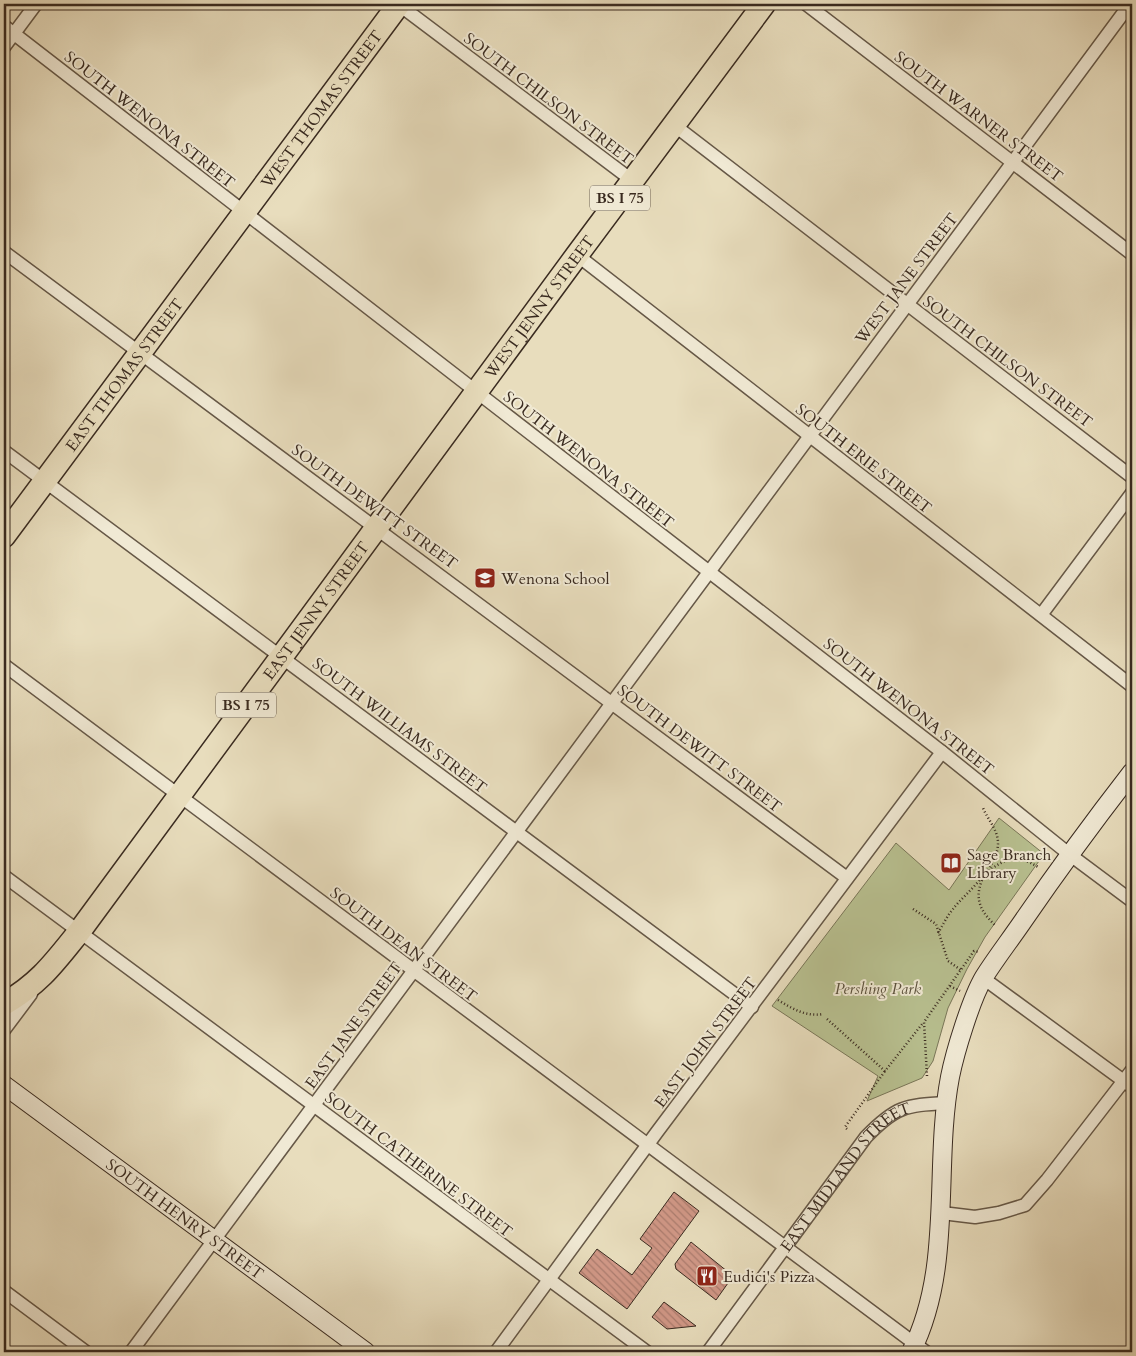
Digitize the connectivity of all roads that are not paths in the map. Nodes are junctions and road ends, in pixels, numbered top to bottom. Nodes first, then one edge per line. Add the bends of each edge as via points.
1 (36, 4) edge
2 (399, 4) edge
3 (764, 4) edge
4 (806, 4) edge
5 (1130, 4) edge
6 (9, 30) edge
7 (4, 47) edge
8 (674, 125) junction
9 (1012, 161) junction
10 (633, 182) junction
11 (243, 212) junction
12 (4, 252) edge
13 (1132, 254) edge
14 (577, 255) junction
15 (906, 304) junction
16 (140, 353) junction
17 (477, 393) junction
18 (809, 435) junction
19 (4, 451) edge
20 (1132, 477) edge
21 (45, 482) junction
22 (1132, 492) edge
23 (378, 528) junction
24 (4, 536) edge
25 (708, 571) junction
26 (1041, 615) junction
27 (281, 656) junction
28 (4, 665) edge
29 (1132, 686) edge
30 (613, 703) junction
31 (942, 752) junction
32 (1132, 772) edge
33 (180, 797) junction
34 (516, 831) junction
35 (1068, 854) junction
36 (4, 876) edge
37 (847, 878) junction
38 (1132, 901) edge
39 (79, 932) junction
40 (413, 971) junction
41 (47, 972) junction
42 (983, 978) junction
43 (4, 1004) edge
44 (752, 1007) junction
45 (4, 1030) edge
46 (1132, 1070) edge
47 (1128, 1084) edge
48 (4, 1085) edge
49 (946, 1103) junction
50 (314, 1106) junction
51 (647, 1146) junction
52 (942, 1212) junction
53 (215, 1240) junction
54 (786, 1246) junction
55 (548, 1280) junction
56 (4, 1291) edge
57 (917, 1350) edge
58 (86, 1352) edge
59 (131, 1352) edge
60 (366, 1352) edge
61 (496, 1352) edge
62 (647, 1352) edge
63 (708, 1352) edge

1 - 6 street
2 - 10 street, SOUTH CHILSON STREET
2 - 11 highway, WEST THOMAS STREET
3 - 8 highway, WEST JENNY STREET / BS I 75
4 - 9 street, SOUTH WARNER STREET
5 - 9 street, WEST JANE STREET
6 - 7 street
6 - 11 street, SOUTH WENONA STREET
8 - 10 highway, WEST JENNY STREET / BS I 75
8 - 15 street, SOUTH CHILSON STREET
9 - 13 street, SOUTH WARNER STREET
9 - 15 street, WEST JANE STREET
10 - 14 highway, WEST JENNY STREET / BS I 75
11 - 16 highway, EAST THOMAS STREET
11 - 17 street, SOUTH WENONA STREET
12 - 16 street, SOUTH DEWITT STREET
14 - 17 highway, WEST JENNY STREET / BS I 75
14 - 18 street, SOUTH ERIE STREET
15 - 18 street, WEST JANE STREET
15 - 20 street, SOUTH CHILSON STREET
16 - 21 highway, EAST THOMAS STREET
16 - 23 street, SOUTH DEWITT STREET
17 - 23 highway, EAST JENNY STREET / BS I 75
17 - 25 street, SOUTH WENONA STREET
18 - 25 street, WEST JANE STREET
18 - 26 street, SOUTH ERIE STREET
19 - 21 street, SOUTH WILLIAMS STREET
21 - 24 highway, EAST THOMAS STREET
21 - 27 street, SOUTH WILLIAMS STREET
22 - 26 street
23 - 27 highway, EAST JENNY STREET / BS I 75
23 - 30 street, SOUTH DEWITT STREET
25 - 30 street, EAST JANE STREET
25 - 31 street, SOUTH WENONA STREET
26 - 29 street, SOUTH ERIE STREET
27 - 33 highway, EAST JENNY STREET / BS I 75
27 - 34 street, SOUTH WILLIAMS STREET
28 - 33 street, SOUTH DEAN STREET
30 - 34 street, EAST JANE STREET
30 - 37 street, SOUTH DEWITT STREET
31 - 35 street, SOUTH WENONA STREET
31 - 37 street, EAST JOHN STREET
32 - 35 main road
33 - 39 highway, EAST JENNY STREET / BS I 75
33 - 40 street, SOUTH DEAN STREET
34 - 40 street, EAST JANE STREET
34 - 44 street, SOUTH WILLIAMS STREET
35 - 38 street, SOUTH WENONA STREET
35 - 42 main road
36 - 39 street, SOUTH CATHERINE STREET
37 - 44 street, EAST JOHN STREET
39 - 41 highway, EAST JENNY STREET / BS I 75
39 - 50 street, SOUTH CATHERINE STREET
40 - 50 street, EAST JANE STREET
40 - 51 street, SOUTH DEAN STREET
41 - 43 highway, EAST JENNY STREET / BS I 75 via 28,990
41 - 45 street, EAST JENNY STREET
42 - 47 street
42 - 49 main road via 955,1055
44 - 51 street, EAST JOHN STREET
46 - 47 street
47 - 52 street via 1025,1205 999,1214 975,1217
48 - 53 main road, SOUTH HENRY STREET
49 - 52 main road
49 - 54 street, EAST MIDLAND STREET via 913,1105 882,1121 866,1137
50 - 53 street, EAST JANE STREET
50 - 55 street, SOUTH CATHERINE STREET
51 - 54 street, SOUTH DEAN STREET
51 - 55 street, EAST JOHN STREET
52 - 57 main road via 931,1293
53 - 59 street, EAST JANE STREET
53 - 60 main road, SOUTH HENRY STREET
54 - 57 street, SOUTH DEAN STREET
54 - 63 street, EAST MIDLAND STREET
55 - 61 street, EAST JOHN STREET
55 - 62 street, SOUTH CATHERINE STREET
56 - 58 street

